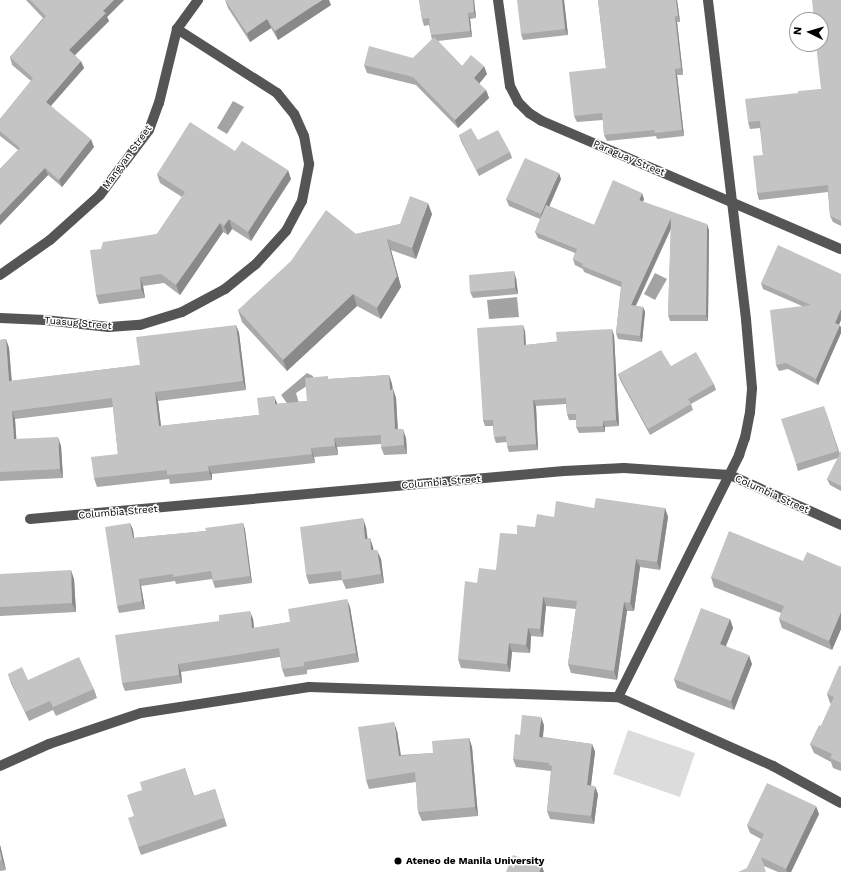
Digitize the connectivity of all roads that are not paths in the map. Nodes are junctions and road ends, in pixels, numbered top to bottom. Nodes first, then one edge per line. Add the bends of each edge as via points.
1 (198, 0) edge
2 (498, 0) edge
3 (708, 0) edge
4 (177, 29) junction
5 (732, 202) junction
6 (841, 250) edge
7 (0, 275) edge
8 (0, 318) edge
9 (730, 475) junction
10 (30, 519) dead end
11 (841, 525) edge
12 (618, 697) junction
13 (0, 766) edge
14 (841, 802) edge

1 - 4 street, Mangyan Street
2 - 5 street, Paraguay Street via 510,86 518,102 529,113 542,121
3 - 5 street
4 - 7 street, Mangyan Street via 159,103 145,136 100,195 50,240
4 - 8 street, Tuasug Street via 277,93 294,114 304,136 309,164 302,201 286,231 256,264 225,289 182,312 140,325 109,327
5 - 6 street, Paraguay Street
5 - 9 street via 752,388 745,438
9 - 10 street, Columbia Street via 624,468 564,471
9 - 11 street, Columbia Street
9 - 12 street
12 - 13 street via 309,687 141,713 49,744
12 - 14 street via 773,766

